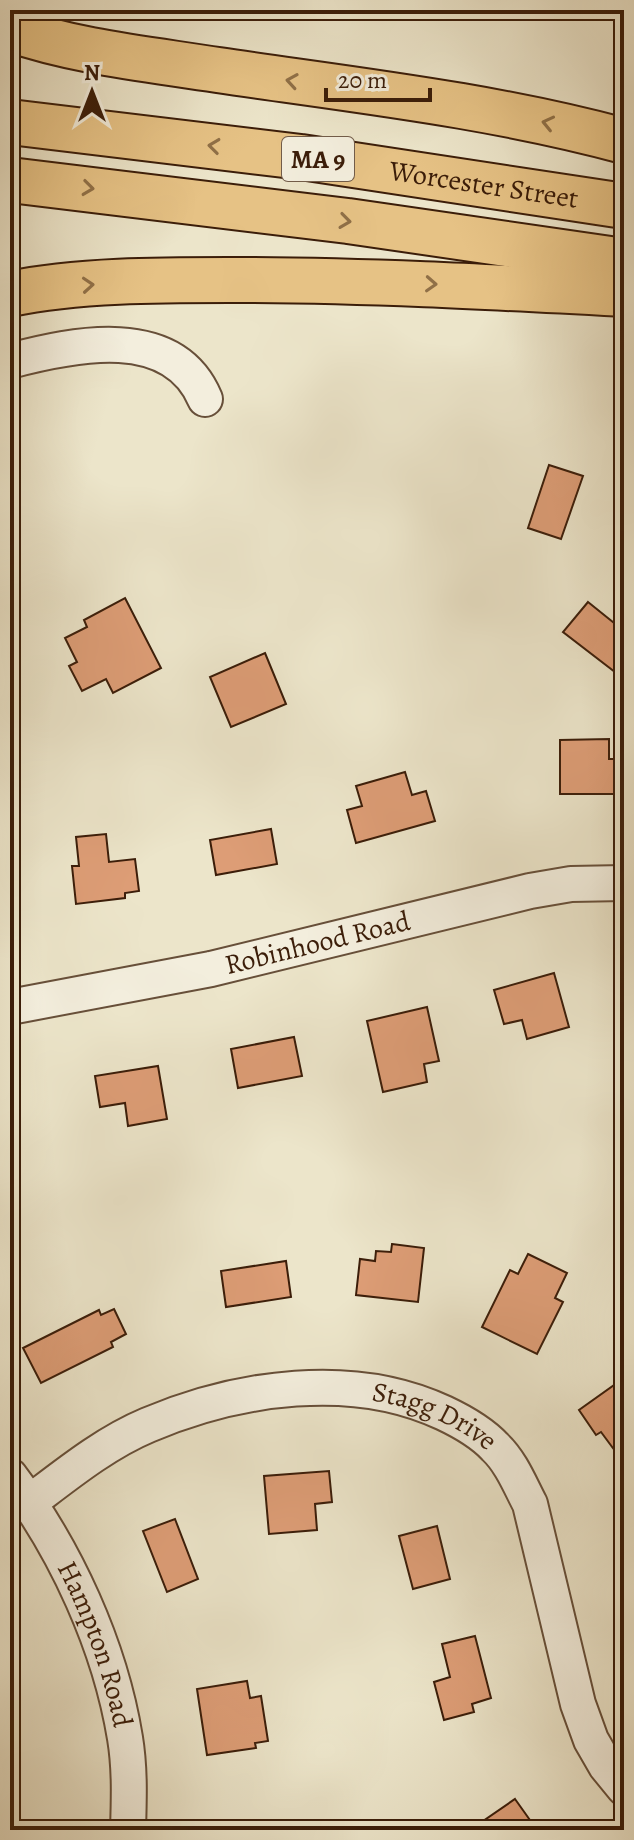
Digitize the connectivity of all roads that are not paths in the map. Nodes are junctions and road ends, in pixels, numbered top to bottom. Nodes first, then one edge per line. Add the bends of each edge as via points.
1 (10, 29) edge
2 (10, 122) edge
3 (624, 141) edge
4 (10, 180) edge
5 (624, 206) edge
6 (624, 261) edge
7 (10, 294) edge
8 (624, 294) edge
9 (10, 361) edge
10 (205, 399) dead end
11 (624, 883) edge
12 (10, 1007) edge
13 (20, 1489) edge
14 (624, 1788) edge
15 (128, 1830) edge

3 -> 1 highway via 472,108 121,55
5 -> 2 highway, Worcester Street / MA 9 via 301,157
4 -> 6 highway, Worcester Street / MA 9
7 -> 8 highway via 138,282 279,280
9 - 10 street via 76,347 141,348 182,365
11 - 12 street, Robinhood Road via 530,891 211,969
13 - 14 street, Stagg Drive via 77,1467 145,1426 268,1392 361,1389 455,1419 496,1447 530,1504 578,1704 591,1740
13 - 15 street, Hampton Road via 88,1615 116,1699 125,1739

